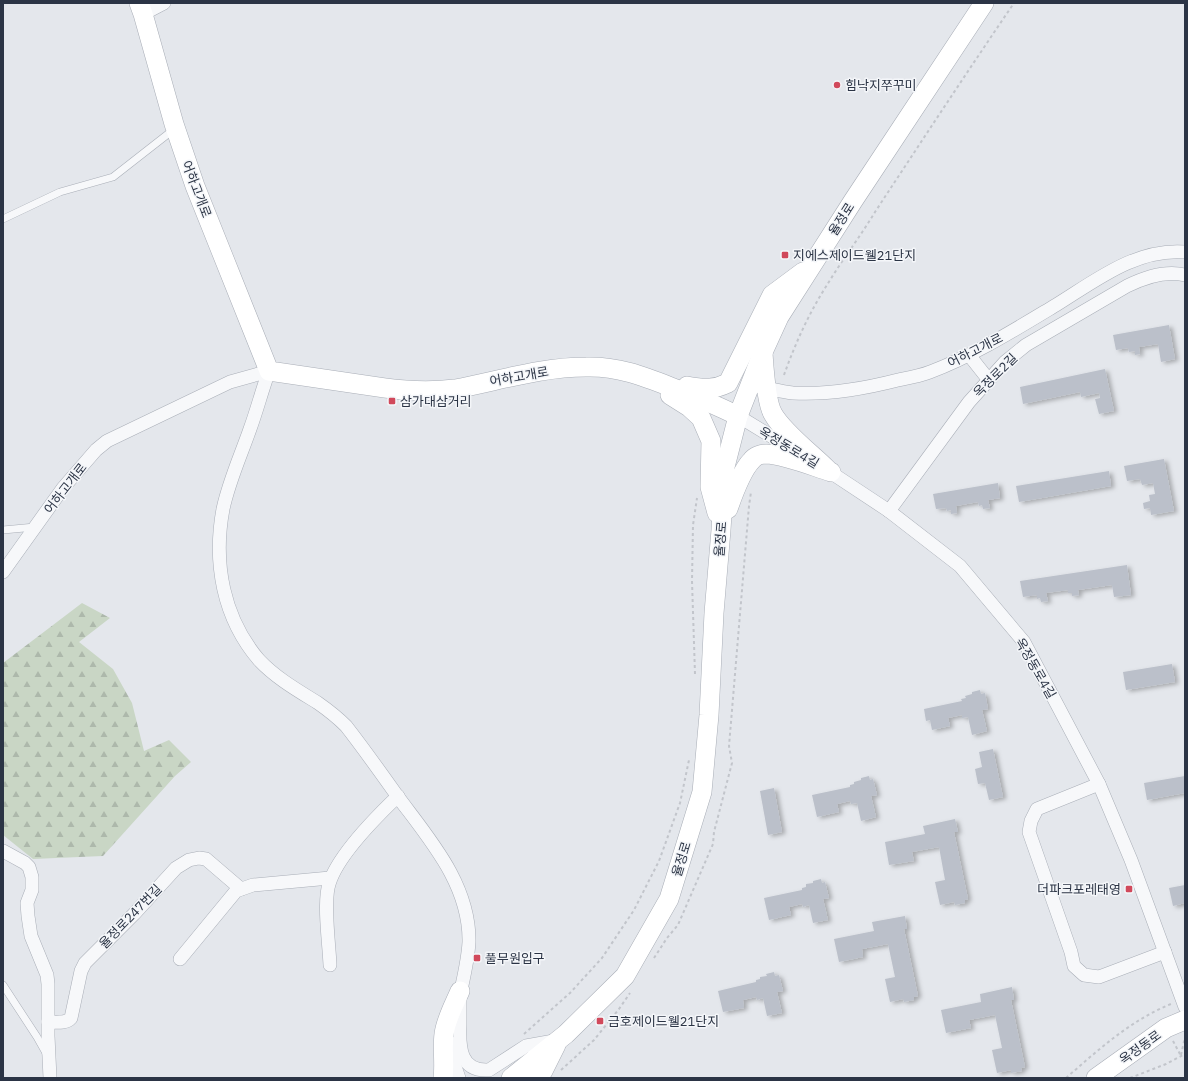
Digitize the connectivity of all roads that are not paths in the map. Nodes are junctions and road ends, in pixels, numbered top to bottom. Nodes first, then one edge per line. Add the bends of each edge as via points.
1 (164, 3) edge
2 (984, 3) edge
3 (141, 8) edge
4 (176, 132) junction
5 (3, 219) edge
6 (1185, 252) edge
7 (811, 267) junction
8 (1185, 275) edge
9 (968, 355) junction
10 (269, 371) junction
11 (635, 373) junction
12 (988, 380) junction
13 (758, 387) junction
14 (738, 416) junction
15 (831, 472) junction
16 (889, 511) junction
17 (35, 527) junction
18 (3, 530) edge
19 (721, 530) junction
20 (3, 572) edge
21 (1099, 784) junction
22 (398, 796) junction
23 (3, 851) edge
24 (330, 878) junction
25 (241, 889) junction
26 (1165, 952) junction
27 (180, 960) dead end
28 (330, 965) dead end
29 (3, 985) edge
30 (460, 991) junction
31 (1185, 1007) edge
32 (1185, 1020) edge
33 (48, 1022) junction
34 (558, 1041) junction
35 (50, 1058) junction
36 (50, 1078) edge
37 (443, 1078) edge
38 (459, 1078) edge
39 (511, 1078) edge
40 (536, 1078) edge
41 (1096, 1078) edge

1 - 3 street
2 - 7 main road, 율정로
3 - 4 main road, 어하고개로
4 - 5 lane via 168,134 113,177 60,192
4 - 10 main road, 어하고개로
6 - 9 street, 어하고개로 via 1168,252 1134,260
7 - 11 main road via 772,295 728,382 719,387 702,389
7 - 13 main road, 율정로 via 779,317 763,352
8 - 12 street, 옥정로2길 via 1155,275 1127,286 1026,346 1005,362
9 - 12 street
9 - 13 street, 어하고개로 via 929,373 830,393 792,393
10 - 11 main road, 어하고개로 via 404,390 454,389 530,372 585,367 604,367
10 - 17 street, 어하고개로 via 230,382 107,441 63,488
10 - 22 street via 223,510 220,566 227,603 237,628 260,661 280,679 331,712 346,726
11 - 14 main road, 어하고개로
11 - 19 main road via 689,407 701,418 711,441 710,487
12 - 16 street, 옥정로2길
13 - 14 main road, 율정로
13 - 15 main road via 782,427
14 - 15 street, 옥정동로4길
14 - 19 main road, 율정로 via 725,467
15 - 16 street, 옥정동로4길
15 - 19 main road via 766,454 752,459 734,492
16 - 21 street, 옥정동로4길 via 960,566 1024,642
17 - 18 lane, 어하고개로
17 - 20 street, 어하고개로
19 - 34 main road, 율정로 via 702,792 669,899 625,976
21 - 26 street, 옥정동로4길
21 - 26 street via 1037,809 1029,832 1074,966 1084,975 1099,977
22 - 24 street via 366,828
22 - 30 street via 439,852 461,893 469,941
23 - 33 street via 25,863 32,878 32,890 27,903 28,916 31,936 47,975
24 - 25 street via 253,885
24 - 28 street via 326,904
25 - 27 street via 236,891
25 - 33 street, 율정로247번길 via 203,858 189,860 176,868 85,963 71,1018 66,1022
26 - 31 street, 옥정동로4길
29 - 35 lane
30 - 34 street via 461,1052 468,1064 475,1069 489,1070 526,1046
30 - 37 main road via 450,1012 444,1034
30 - 38 street via 451,1034 452,1058
32 - 41 main road, 옥정동로 via 1166,1028
33 - 35 street
34 - 39 main road, 율정로
34 - 40 main road via 543,1071
35 - 36 street

